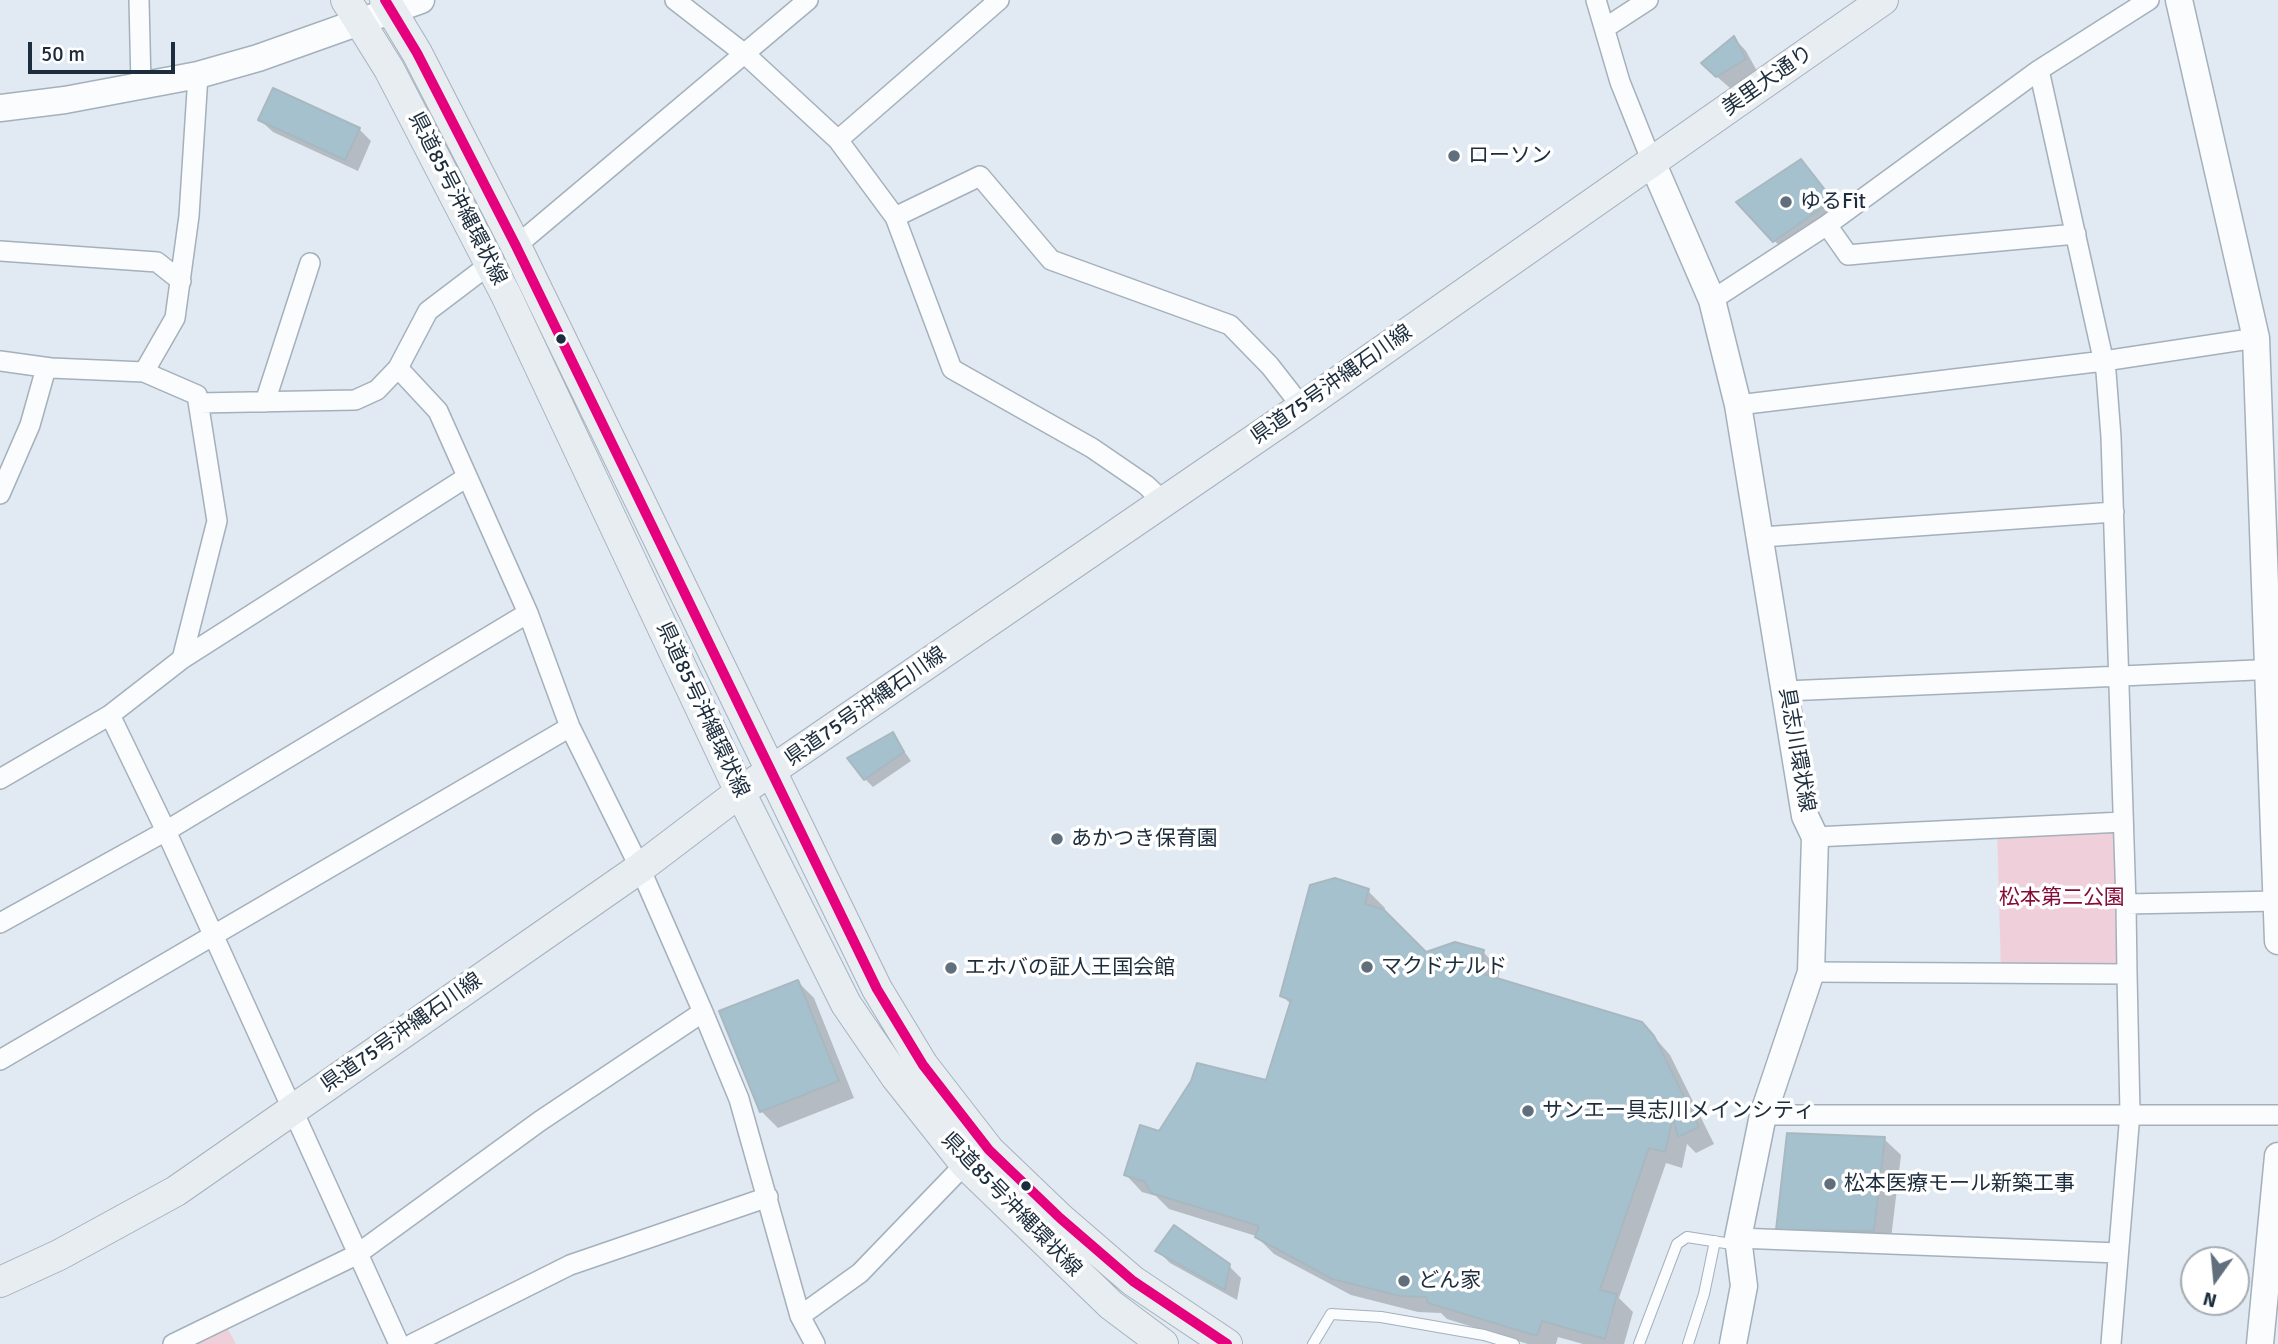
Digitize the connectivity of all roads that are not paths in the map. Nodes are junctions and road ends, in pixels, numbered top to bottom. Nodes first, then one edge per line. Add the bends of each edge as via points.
1 (139, 0) edge
2 (421, 0) edge
3 (675, 0) edge
4 (808, 0) edge
5 (999, 0) edge
6 (1596, 0) edge
7 (1648, 0) edge
8 (1883, 0) edge
9 (2149, 0) edge
10 (2179, 0) edge
11 (389, 5) edge
12 (353, 11) edge
13 (1605, 28) junction
14 (746, 55) junction
15 (2039, 71) junction
16 (198, 75) junction
17 (141, 85) junction
18 (0, 108) edge
19 (838, 139) junction
20 (1652, 162) junction
21 (895, 217) junction
22 (1826, 225) junction
23 (2076, 234) junction
24 (516, 246) junction
25 (0, 251) edge
26 (310, 263) dead end
27 (490, 264) junction
28 (181, 281) junction
29 (1712, 300) junction
30 (2267, 336) edge
31 (0, 361) edge
32 (2104, 361) junction
33 (46, 368) junction
34 (398, 368) junction
35 (144, 372) junction
36 (265, 402) junction
37 (199, 403) junction
38 (1738, 405) junction
39 (1301, 407) junction
40 (467, 477) junction
41 (0, 494) edge
42 (1163, 502) junction
43 (2114, 512) junction
44 (1762, 537) junction
45 (528, 613) junction
46 (182, 659) junction
47 (2274, 669) edge
48 (2119, 676) junction
49 (1786, 691) junction
50 (110, 715) junction
51 (570, 727) junction
52 (771, 772) junction
53 (0, 779) edge
54 (740, 792) junction
55 (2123, 822) junction
56 (166, 831) junction
57 (1815, 837) junction
58 (639, 868) junction
59 (2278, 901) edge
60 (2126, 904) junction
61 (0, 923) edge
62 (214, 938) junction
63 (2278, 942) edge
64 (1811, 972) junction
65 (2127, 974) junction
66 (703, 1012) junction
67 (0, 1060) edge
68 (291, 1110) junction
69 (2130, 1113) junction
70 (1763, 1115) junction
71 (2278, 1115) edge
72 (2278, 1156) edge
73 (965, 1164) junction
74 (768, 1197) junction
75 (1731, 1241) junction
76 (2118, 1253) junction
77 (356, 1255) junction
78 (0, 1282) edge
79 (800, 1316) junction
80 (173, 1344) edge
81 (398, 1344) edge
82 (412, 1344) edge
83 (815, 1344) edge
84 (1163, 1344) edge
85 (1227, 1344) edge
86 (1313, 1344) edge
87 (1514, 1344) edge
88 (1639, 1344) edge
89 (1688, 1344) edge
90 (1738, 1344) edge
91 (2111, 1344) edge
92 (2260, 1344) edge

1 - 17 street
2 - 11 street
3 - 14 street
4 - 14 street
5 - 19 street
6 - 13 street
7 - 13 street
8 - 20 main road, 美里大通り
9 - 15 street
10 - 30 street
11 - 12 street
11 - 24 main road, 県道85号沖縄環状線
12 - 16 street
12 - 27 main road, 県道85号沖縄環状線 via 389,69
13 - 20 street via 1620,82
14 - 19 street
14 - 24 street
15 - 22 street
15 - 23 street
16 - 17 street
16 - 28 street
17 - 18 street
19 - 21 street
20 - 29 street, 具志川環状線
20 - 39 main road, 県道75号沖縄石川線
21 - 39 street via 980,176 1051,260 1230,325
21 - 42 street via 951,369 1092,448
22 - 23 street via 1848,255
22 - 29 street
23 - 32 street
24 - 52 main road, 県道85号沖縄環状線
25 - 28 street via 157,262
26 - 36 street
27 - 34 street via 428,311
27 - 54 main road, 県道85号沖縄環状線
28 - 35 street via 174,318
29 - 38 street, 具志川環状線
30 - 32 street
30 - 47 street
31 - 33 street
32 - 38 street
32 - 43 street
33 - 35 street
33 - 41 street via 30,425
34 - 36 street via 377,390 355,400
34 - 40 street via 438,411
35 - 37 street via 197,395
36 - 37 street
37 - 46 street via 217,521
38 - 44 street, 具志川環状線
39 - 42 main road, 県道75号沖縄石川線
40 - 45 street
40 - 46 street
42 - 52 main road, 県道75号沖縄石川線
43 - 44 street
43 - 48 street
44 - 49 street, 具志川環状線
45 - 51 street
45 - 56 street
46 - 50 street
47 - 48 street
47 - 59 street
48 - 49 street
48 - 55 street
49 - 57 street, 具志川環状線 via 1805,816
50 - 53 street
50 - 56 street
51 - 58 street
51 - 62 street
52 - 54 main road, 県道75号沖縄石川線
52 - 85 main road, 県道85号沖縄環状線 via 877,989 923,1065 989,1150 1133,1281
54 - 58 main road, 県道75号沖縄石川線
54 - 73 main road, 県道85号沖縄環状線 via 846,1004
55 - 57 street
55 - 60 street
56 - 61 street
56 - 62 street
57 - 64 street, 具志川環状線
58 - 66 street
58 - 68 main road, 県道75号沖縄石川線
59 - 60 street
59 - 63 street
60 - 65 street
62 - 67 street
62 - 68 street
64 - 65 street
64 - 70 street, 具志川環状線
65 - 69 street
66 - 74 street via 738,1099
66 - 77 street via 540,1121
68 - 77 street
68 - 78 main road, 県道75号沖縄石川線 via 176,1191
69 - 70 street
69 - 71 street
69 - 76 street
70 - 75 street, 具志川環状線
72 - 92 street
73 - 79 street via 860,1273
73 - 84 main road, 県道85号沖縄環状線 via 1111,1306
74 - 79 street
74 - 82 street via 570,1265
75 - 76 street
75 - 88 lane via 1687,1237 1677,1244
75 - 89 lane via 1704,1294
75 - 90 street, 具志川環状線 via 1744,1286
76 - 91 street
77 - 80 street
77 - 81 street
79 - 83 street
86 - 87 lane via 1331,1314 1381,1317

